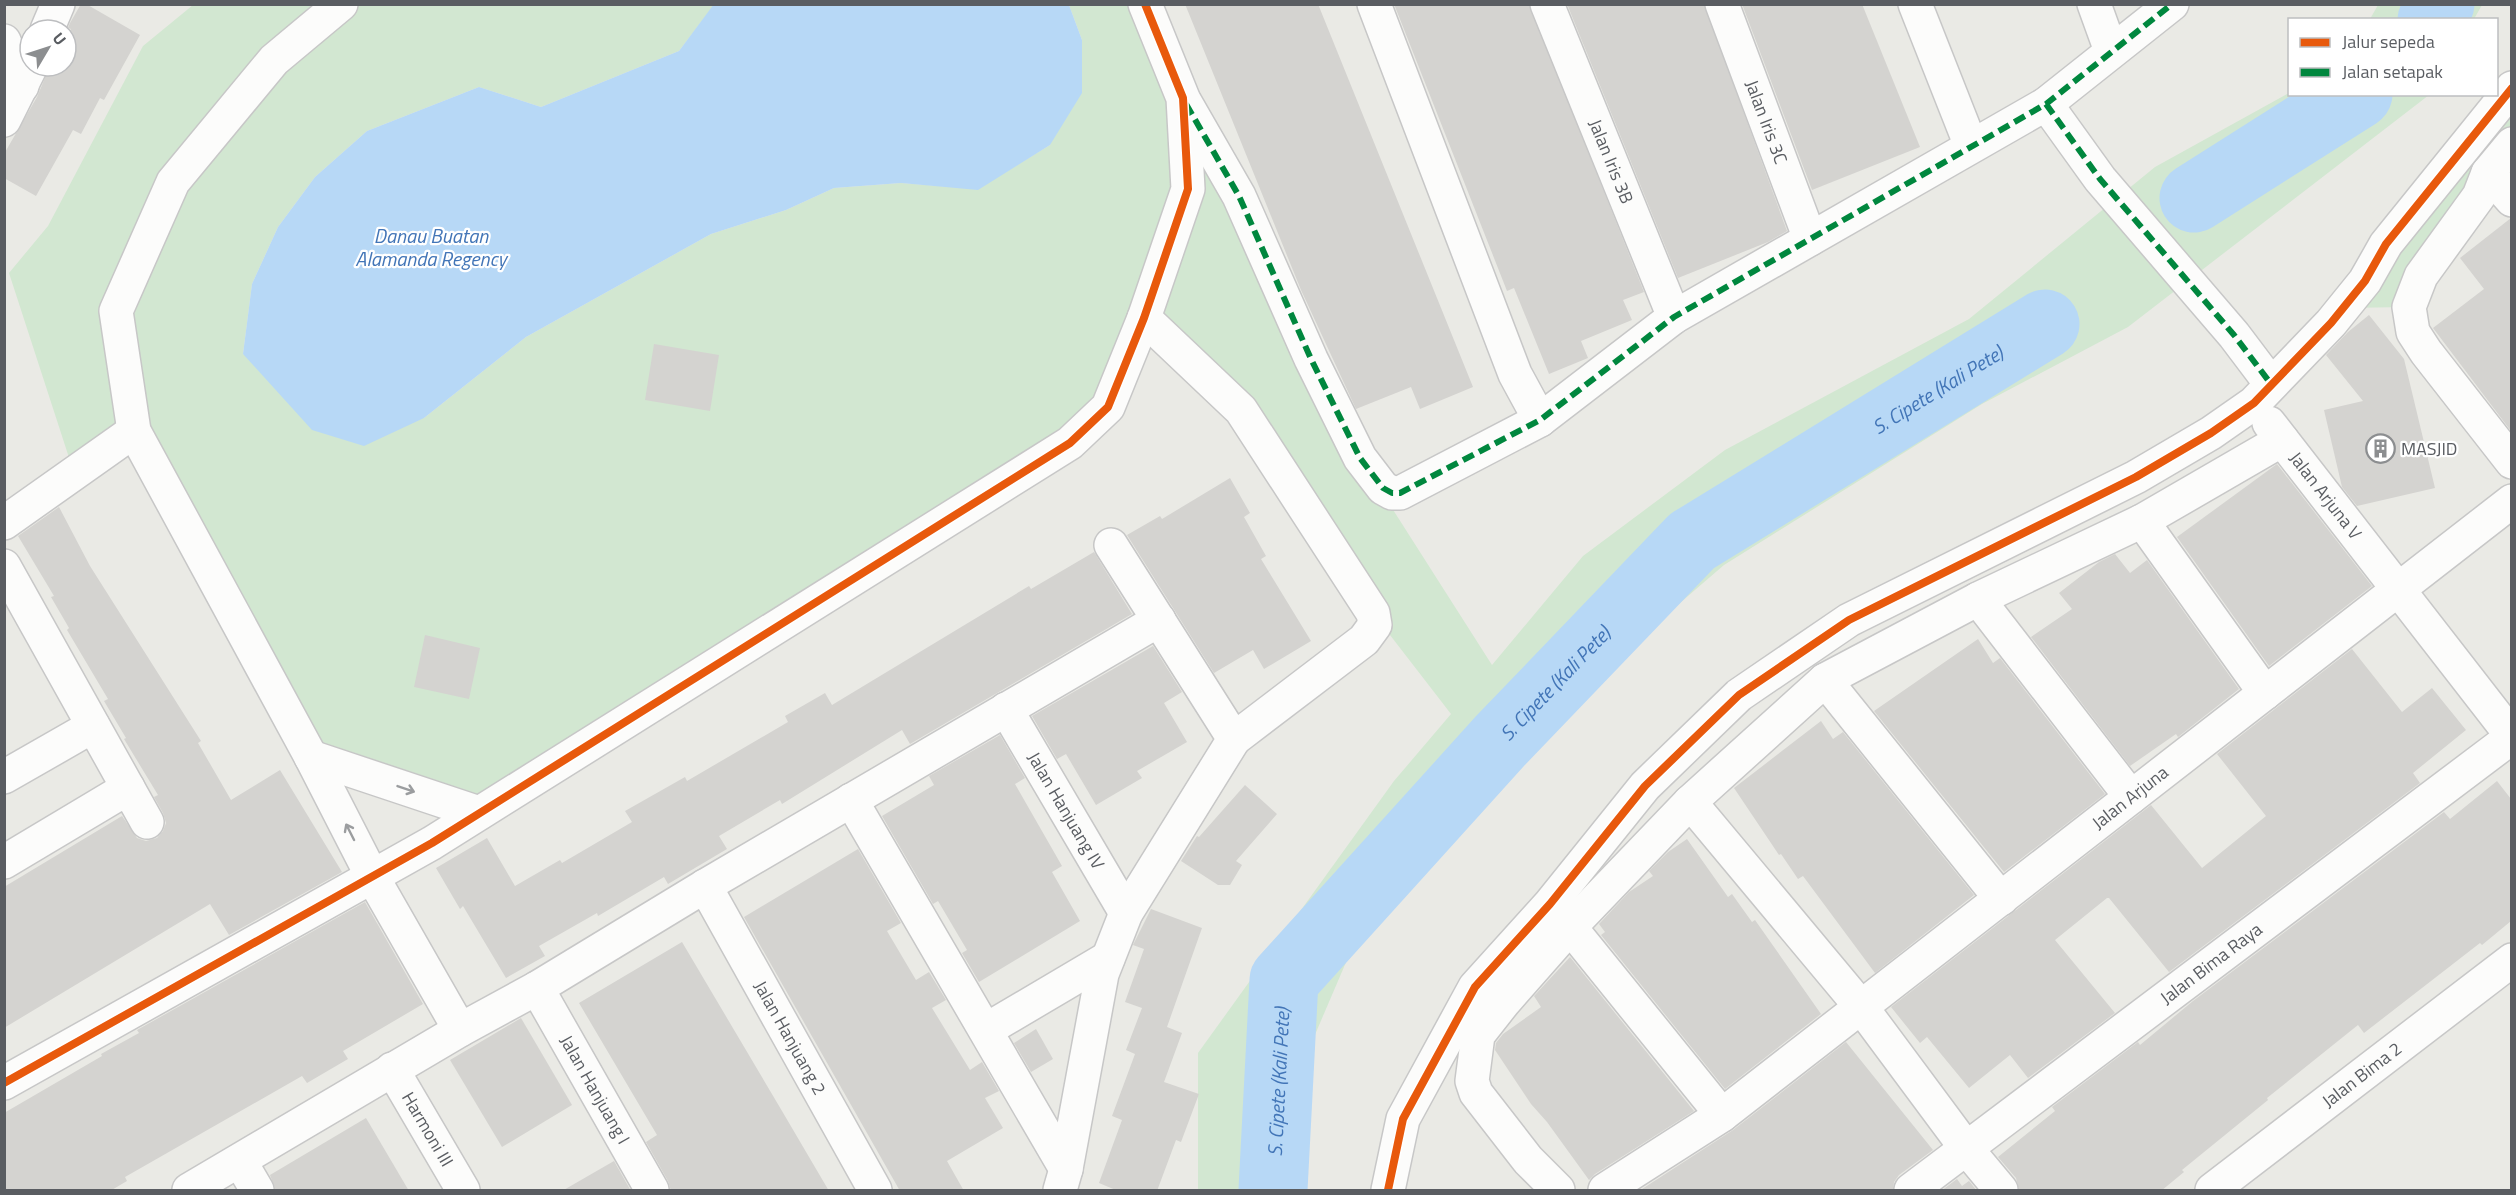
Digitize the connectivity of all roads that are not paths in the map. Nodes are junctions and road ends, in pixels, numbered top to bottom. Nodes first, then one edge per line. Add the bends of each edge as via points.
1 (58, 4) edge
2 (341, 4) edge
3 (1145, 4) edge
4 (1374, 4) edge
5 (1547, 4) edge
6 (1722, 4) edge
7 (1915, 4) edge
8 (2094, 4) edge
9 (2172, 4) edge
10 (52, 18) edge
11 (4, 41) edge
12 (2111, 51) junction
13 (18, 62) edge
14 (26, 78) edge
15 (2511, 88) edge
16 (1183, 98) junction
17 (2046, 104) junction
18 (4, 120) edge
19 (2511, 144) edge
20 (1971, 146) junction
21 (2488, 173) junction
22 (2511, 200) edge
23 (1810, 239) junction
24 (1674, 317) junction
25 (1144, 318) junction
26 (2263, 393) junction
27 (1540, 420) junction
28 (134, 431) junction
29 (2282, 440) junction
30 (2511, 462) edge
31 (2511, 501) edge
32 (2142, 521) junction
33 (4, 523) edge
34 (1111, 545) dead end
35 (6, 571) edge
36 (2397, 589) junction
37 (1978, 599) junction
38 (1159, 620) junction
39 (1825, 680) junction
40 (2265, 693) junction
41 (1006, 709) junction
42 (93, 726) junction
43 (2511, 737) edge
44 (1234, 739) junction
45 (311, 757) junction
46 (4, 777) edge
47 (128, 788) junction
48 (2131, 797) junction
49 (851, 800) junction
50 (1690, 802) junction
51 (479, 813) junction
52 (147, 822) dead end
53 (4, 862) edge
54 (379, 874) junction
55 (705, 886) junction
56 (2001, 899) junction
57 (1126, 913) junction
58 (1570, 927) junction
59 (1108, 958) junction
60 (2511, 960) edge
61 (537, 988) junction
62 (1862, 1008) junction
63 (467, 1027) junction
64 (986, 1030) junction
65 (392, 1070) junction
66 (4, 1083) edge
67 (1722, 1115) junction
68 (1966, 1148) junction
69 (240, 1161) junction
70 (1063, 1180) edge
71 (189, 1191) edge
72 (257, 1191) edge
73 (463, 1191) edge
74 (652, 1191) edge
75 (875, 1191) edge
76 (1388, 1191) edge
77 (1558, 1191) edge
78 (1605, 1191) edge
79 (1911, 1191) edge
80 (2001, 1191) edge
81 (2212, 1191) edge

1 - 10 street
2 - 28 street via 274,60 173,182 116,311
3 - 16 street
4 - 27 street via 1515,374
5 - 24 street, Jalan Iris 3B
6 - 23 street, Jalan Iris 3C
7 - 20 street
8 - 12 street
9 - 12 street
11 - 13 street
12 - 17 street
14 - 18 street
15 - 26 street via 2386,244 2365,281 2331,323
16 - 25 street via 1188,189
16 - 27 street via 1239,196 1360,458 1383,488 1400,493
17 - 20 street
17 - 26 street, Jalan Arjuna V via 2100,179 2234,334
19 - 21 street
20 - 23 street
21 - 22 street
21 - 30 street via 2479,196 2421,276 2409,307 2413,332 2426,352
23 - 24 street
24 - 27 street
25 - 44 street via 1241,410 1373,613 1375,625 1364,640
25 - 51 street via 1108,407 1070,443
26 - 29 street, Jalan Arjuna V
26 - 76 street via 2211,433 2136,477 1849,620 1739,695 1645,786 1550,904 1475,987 1403,1119
28 - 33 street
28 - 45 street
29 - 32 street
29 - 36 street, Jalan Arjuna V
31 - 36 street, Jalan Arjuna
32 - 37 street
32 - 40 street
34 - 38 street
35 - 42 street
36 - 40 street, Jalan Arjuna
36 - 43 street, Jalan Arjuna V
37 - 39 street
37 - 48 street
38 - 41 street
38 - 44 street
39 - 50 street
39 - 56 street
40 - 48 street, Jalan Arjuna
41 - 49 street
41 - 57 street, Jalan Hanjuang IV
42 - 46 street
42 - 47 street
43 - 68 street, Jalan Bima Raya
44 - 57 street
45 -> 51 street
54 -> 45 street
47 - 52 street
47 - 53 street
48 - 56 street, Jalan Arjuna
49 - 55 street
49 - 64 street
50 - 58 street
50 - 62 street
51 - 54 street
54 - 63 street
54 - 66 street
55 - 61 street
55 - 75 street, Jalan Hanjuang 2
56 - 62 street, Jalan Arjuna
57 - 59 street
58 - 67 street
58 - 77 street via 1479,1035 1472,1081 1476,1093 1528,1160
59 - 64 street
59 - 70 street
60 - 81 street, Jalan Bima 2
61 - 63 street
61 - 74 street, Jalan Hanjuang I
62 - 67 street, Jalan Arjuna
62 - 68 street
63 - 65 street
64 - 70 street
65 - 69 street
65 - 73 street, Harmoni III
67 - 78 street, Jalan Arjuna
68 - 79 street, Jalan Bima Raya
68 - 80 street
69 - 71 street
69 - 72 street

